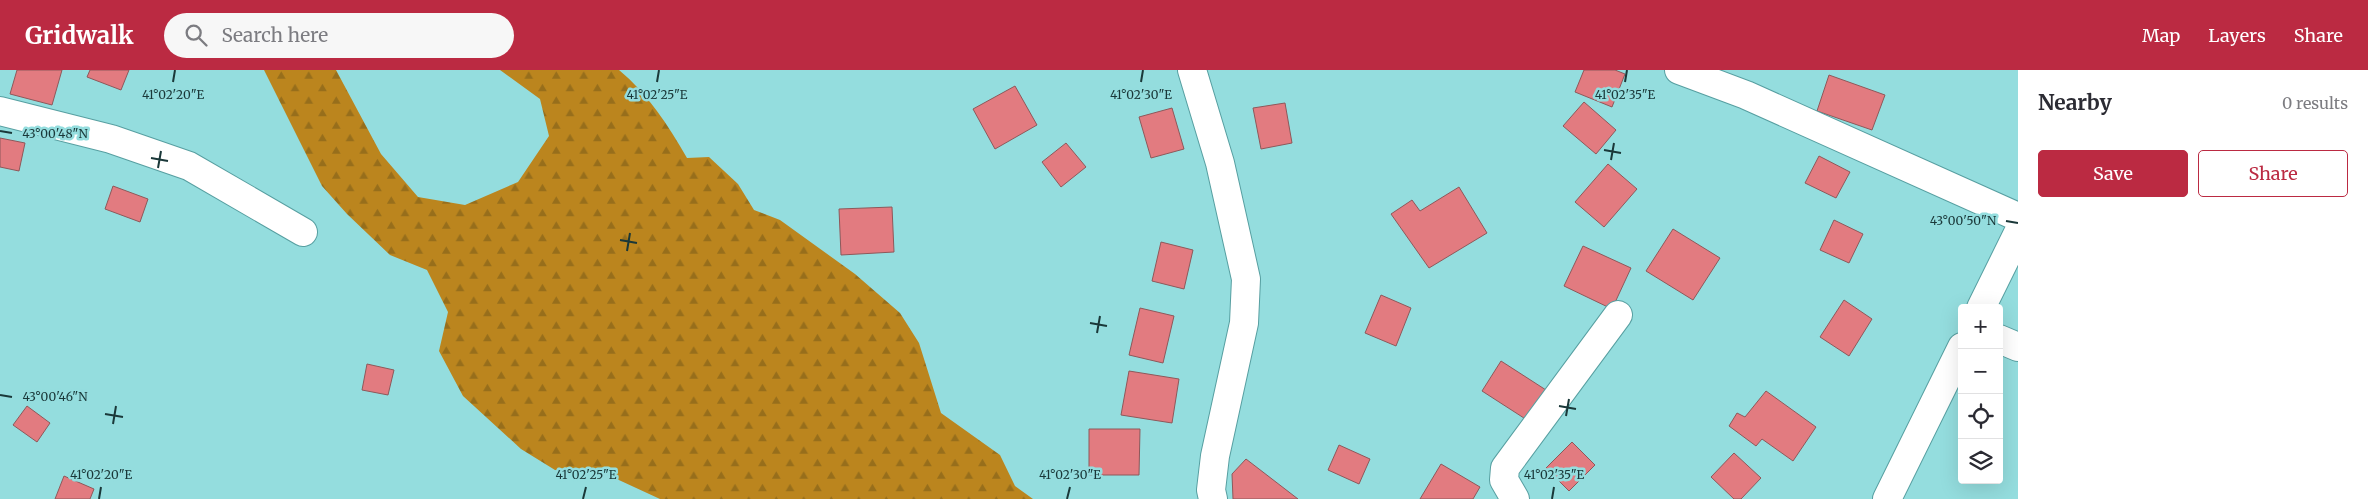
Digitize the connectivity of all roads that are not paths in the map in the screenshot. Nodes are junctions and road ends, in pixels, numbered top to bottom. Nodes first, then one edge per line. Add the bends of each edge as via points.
1 (1192, 70) edge
2 (1680, 70) edge
3 (0, 111) edge
4 (2018, 217) edge
5 (303, 232) dead end
6 (2018, 233) edge
7 (1983, 304) edge
8 (1618, 315) dead end
9 (2003, 340) edge
10 (2018, 347) edge
11 (1961, 349) edge
12 (1213, 499) edge
13 (1515, 499) edge
14 (1887, 499) edge

1 - 12 street via 1220,162 1246,279 1244,323 1215,456
2 - 4 street via 1746,95
3 - 5 street via 110,139 189,166
6 - 7 street
8 - 13 street via 1505,468 1504,480
9 - 10 street
11 - 14 street

